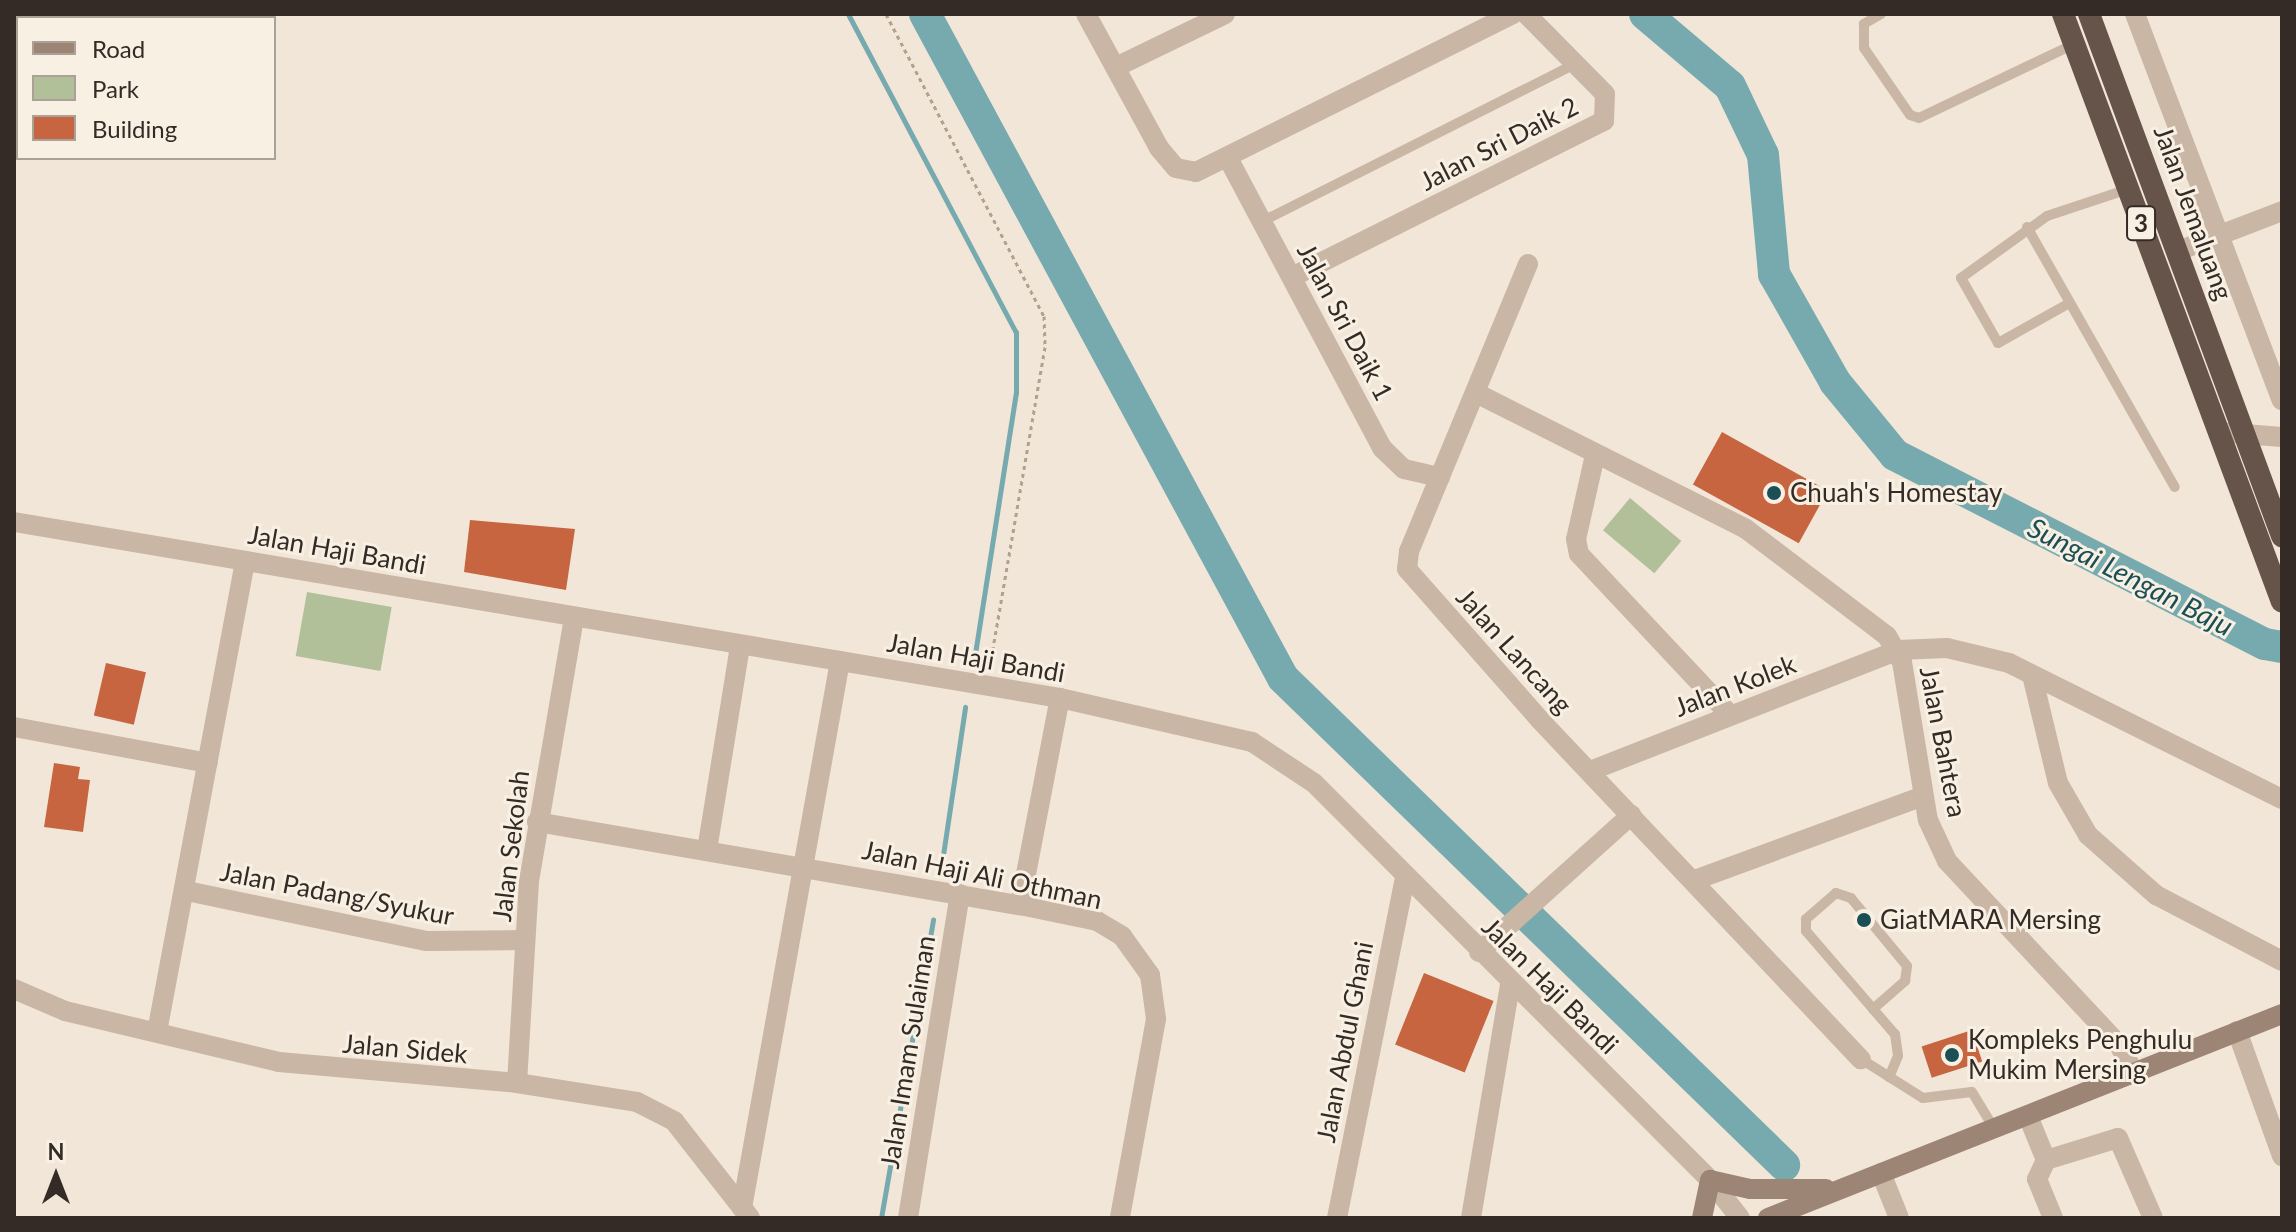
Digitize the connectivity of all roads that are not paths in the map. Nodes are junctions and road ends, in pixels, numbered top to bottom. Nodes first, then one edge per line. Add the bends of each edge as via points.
1 (1086, 14) edge
2 (1225, 14) edge
3 (1513, 14) edge
4 (1526, 14) edge
5 (1881, 14) edge
6 (2063, 14) edge
7 (2089, 14) edge
8 (2135, 14) edge
9 (2074, 44) junction
10 (1575, 64) junction
11 (1116, 67) junction
12 (1229, 160) junction
13 (2128, 189) junction
14 (2282, 211) edge
15 (1261, 222) junction
16 (2027, 227) junction
17 (2217, 235) junction
18 (2178, 251) junction
19 (1528, 264) dead end
20 (1292, 277) junction
21 (2066, 305) junction
22 (1476, 393) junction
23 (2282, 400) edge
24 (2219, 432) junction
25 (2242, 432) junction
26 (2282, 437) edge
27 (1595, 455) junction
28 (1440, 477) junction
29 (2175, 487) dead end
30 (14, 522) edge
31 (2281, 525) edge
32 (245, 561) junction
33 (2282, 602) edge
34 (574, 618) junction
35 (740, 646) junction
36 (1898, 650) junction
37 (840, 661) junction
38 (2032, 675) junction
39 (1060, 698) junction
40 (1730, 715) junction
41 (14, 727) edge
42 (208, 763) junction
43 (1590, 771) junction
44 (1923, 796) junction
45 (2282, 799) edge
46 (1631, 815) junction
47 (537, 822) junction
48 (707, 850) junction
49 (804, 865) junction
50 (1405, 877) junction
51 (1695, 880) junction
52 (187, 891) junction
53 (960, 894) junction
54 (1020, 905) junction
55 (525, 940) junction
56 (1479, 952) junction
57 (2282, 961) edge
58 (1510, 984) junction
59 (14, 989) edge
60 (1873, 1009) junction
61 (2282, 1014) edge
62 (2237, 1031) junction
63 (157, 1032) junction
64 (1861, 1059) joint
65 (2135, 1074) junction
66 (1889, 1077) junction
67 (517, 1083) junction
68 (2028, 1116) junction
69 (1995, 1130) junction
70 (2282, 1156) edge
71 (2046, 1160) junction
72 (1881, 1173) junction
73 (1710, 1180) junction
74 (1842, 1188) junction
75 (746, 1213) edge
76 (908, 1218) edge
77 (1120, 1218) edge
78 (1337, 1218) edge
79 (1471, 1218) edge
80 (1702, 1218) edge
81 (1740, 1218) edge
82 (1768, 1218) edge
83 (1899, 1218) edge
84 (2053, 1218) edge
85 (2153, 1218) edge

1 - 11 street
2 - 11 street
3 - 12 street
4 - 10 street, Jalan Sri Daik 2
5 - 9 lane via 1864,24 1864,48 1910,115 1919,118
6 - 9 highway, Jalan Jemaluang / 3
7 - 18 highway, Jalan Jemaluang / 3
8 - 17 street, Jalan Jemaluang
9 - 13 highway, Jalan Jemaluang / 3
10 - 15 lane
10 - 20 street, Jalan Sri Daik 2 via 1605,94 1604,121
11 - 12 street via 1159,148 1186,171
12 - 15 street, Jalan Sri Daik 1
13 - 16 lane
13 - 24 highway, Jalan Jemaluang / 3
14 - 17 street
15 - 20 street, Jalan Sri Daik 1
16 - 21 lane
16 - 21 lane via 1965,270 1962,286 1998,343
17 - 18 street
17 - 23 street, Jalan Jemaluang
18 - 25 highway, Jalan Jemaluang / 3
19 - 22 street, Jalan Lancang
20 - 28 street, Jalan Sri Daik 1 via 1391,461
21 - 29 lane
22 - 27 street, Jalan Bahtera
22 - 28 street, Jalan Lancang
24 - 25 street
24 - 33 highway, 3
25 - 26 street
25 - 31 highway, 3
27 - 36 street, Jalan Bahtera via 1746,529
27 - 40 street via 1576,539 1579,554
28 - 43 street, Jalan Lancang via 1409,551 1411,576
30 - 32 street, Jalan Haji Bandi
32 - 34 street, Jalan Haji Bandi
32 - 42 street
34 - 35 street, Jalan Haji Bandi
34 - 47 street, Jalan Sekolah
35 - 37 street, Jalan Haji Bandi
35 - 48 street
36 - 38 street via 1982,653
36 - 40 street, Jalan Kolek
36 - 44 street, Jalan Bahtera
37 - 39 street, Jalan Haji Bandi
37 - 49 street
38 - 45 street
38 - 57 street via 2058,783 2088,835 2156,895
39 - 50 street, Jalan Haji Bandi via 1218,730 1273,753 1314,783
39 - 54 street
40 - 43 street, Jalan Kolek
41 - 42 street
42 - 52 street
43 - 46 street, Jalan Lancang
44 - 51 street
44 - 65 street, Jalan Bahtera via 1947,861 2119,1045
46 - 51 street, Jalan Lancang
46 - 56 street
47 - 48 street, Jalan Haji Ali Othman
47 - 55 street, Jalan Sekolah
48 - 49 street, Jalan Haji Ali Othman
49 - 53 street, Jalan Haji Ali Othman
49 - 75 street
50 - 56 street, Jalan Haji Bandi
50 - 78 street, Jalan Abdul Ghani
51 - 64 street, Jalan Lancang
52 - 55 street, Jalan Padang/Syukur via 427,941
52 - 63 street
53 - 54 street, Jalan Haji Ali Othman
53 - 76 street, Jalan Imam Sulaiman
54 - 77 street, Jalan Haji Ali Othman via 1097,921 1122,936 1150,975 1155,1032
55 - 67 street, Jalan Sekolah
56 - 58 street, Jalan Haji Bandi
58 - 73 street, Jalan Haji Bandi
58 - 79 street
59 - 63 street, Jalan Sidek via 65,1011
60 - 60 lane via 1806,931 1806,919 1836,893 1851,898 1907,966 1905,981
60 - 66 lane via 1898,1045
61 - 62 main road
62 - 65 main road
62 - 70 street
63 - 67 street, Jalan Sidek via 279,1062
64 - 66 lane
65 - 68 main road
66 - 69 lane via 1923,1098 1972,1092
67 - 75 street, Jalan Sidek via 659,1111
68 - 69 main road
68 - 71 street
69 - 72 main road
71 - 84 street via 2037,1179
71 - 85 street via 2118,1138
72 - 74 main road
72 - 83 street
73 - 74 main road via 1750,1189
73 - 80 main road
73 - 81 street, Jalan Haji Bandi
74 - 82 main road

